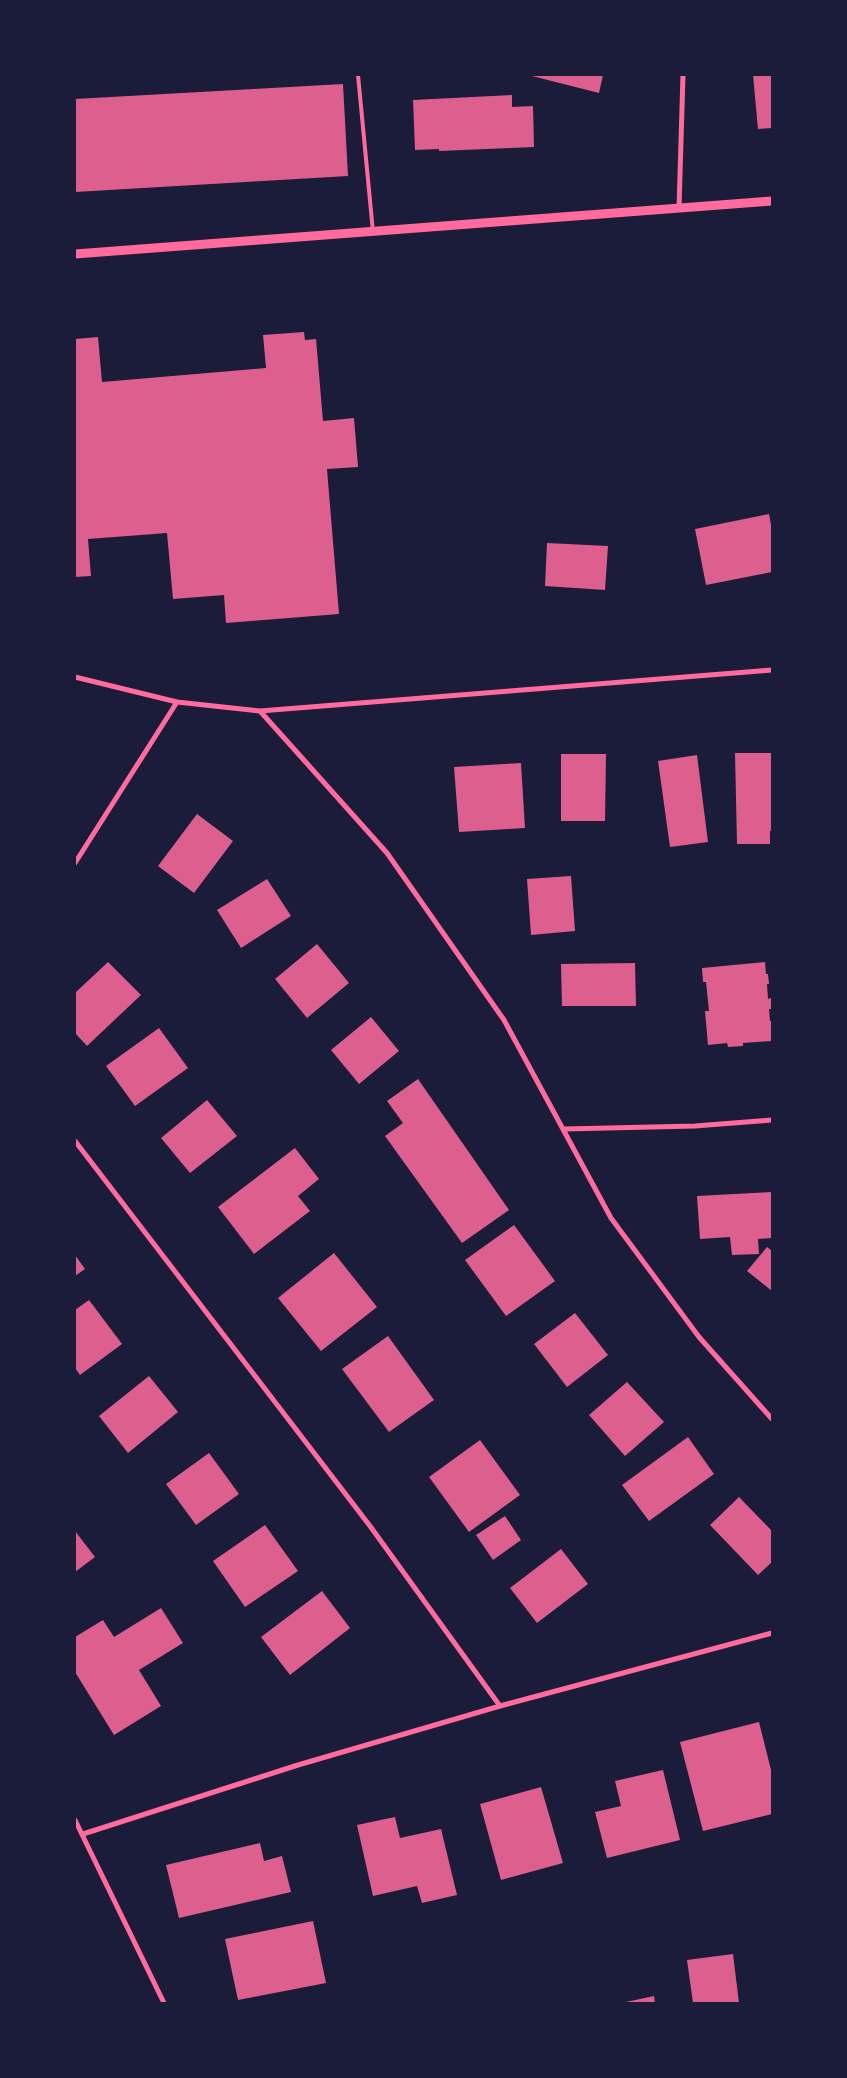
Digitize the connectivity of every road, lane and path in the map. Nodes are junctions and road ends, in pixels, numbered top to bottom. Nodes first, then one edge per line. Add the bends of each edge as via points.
1 (358, 75) edge
2 (683, 75) edge
3 (772, 201) edge
4 (679, 208) junction
5 (373, 232) junction
6 (75, 254) edge
7 (772, 670) edge
8 (75, 677) edge
9 (177, 702) junction
10 (260, 711) junction
11 (75, 863) edge
12 (772, 1120) edge
13 (564, 1129) junction
14 (75, 1141) edge
15 (772, 1419) edge
16 (772, 1632) edge
17 (500, 1706) junction
18 (75, 1820) edge
19 (83, 1834) junction
20 (164, 2003) edge

1 - 5 lane
2 - 4 street
3 - 4 street
4 - 5 street
5 - 6 street
7 - 10 street
8 - 9 street
9 - 10 street
9 - 11 street
10 - 13 street via 387,853 504,1020
12 - 13 street via 695,1126
13 - 15 street via 611,1218 699,1337
14 - 17 street via 370,1526
16 - 17 street
17 - 19 street via 298,1765
18 - 19 street
19 - 20 street

